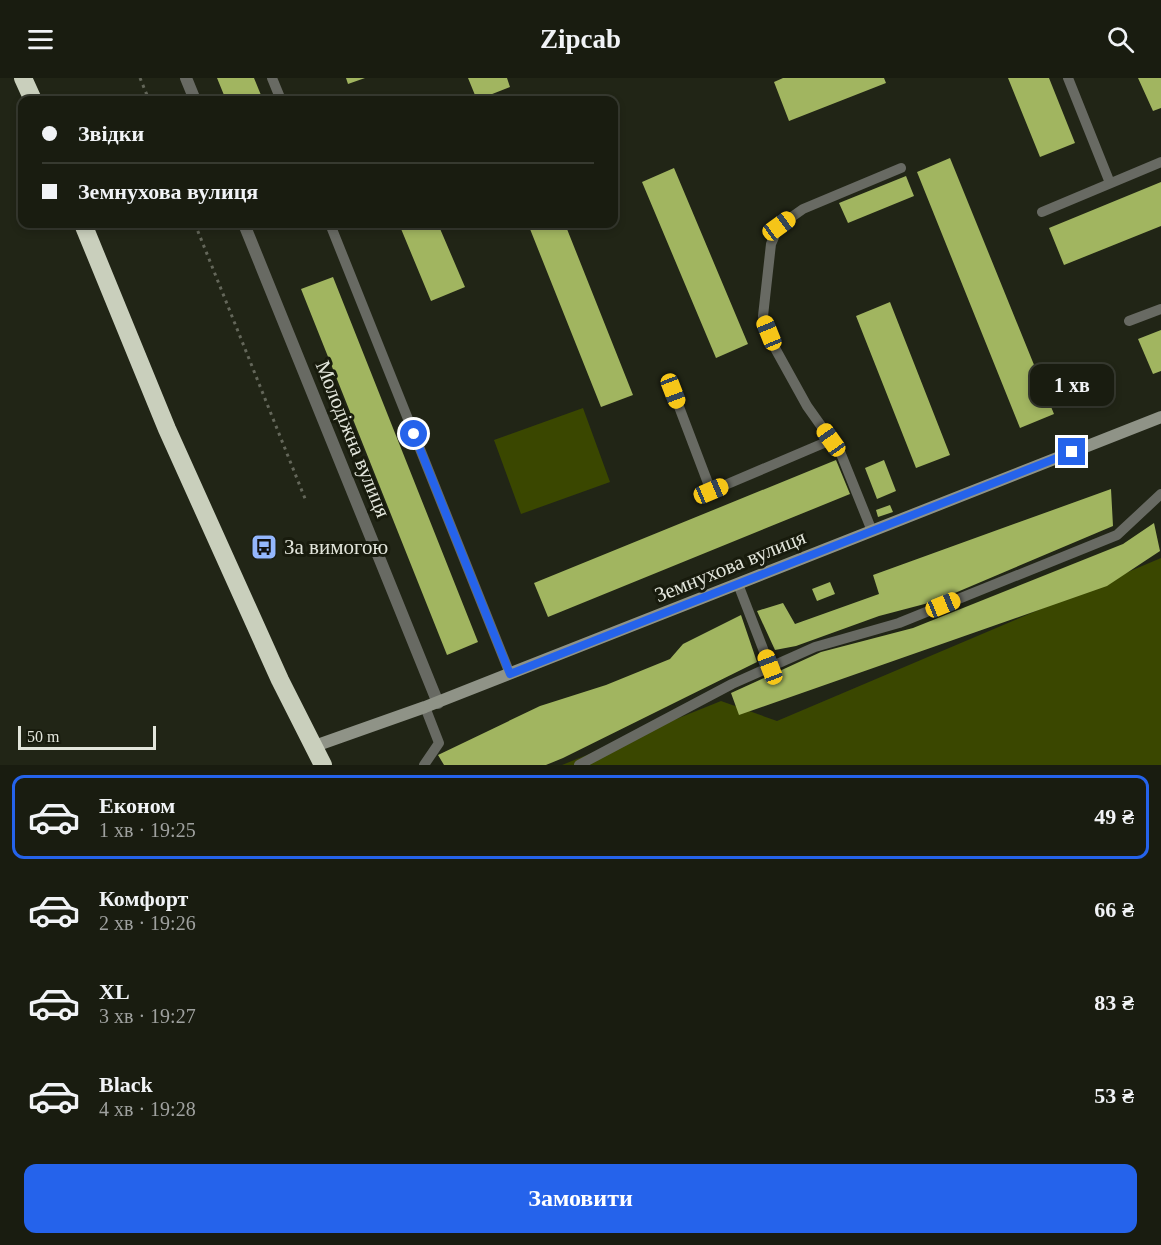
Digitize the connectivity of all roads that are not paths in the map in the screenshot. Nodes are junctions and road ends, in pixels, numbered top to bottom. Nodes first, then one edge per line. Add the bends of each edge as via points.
1 (23, 78) edge
2 (186, 78) edge
3 (272, 78) edge
4 (1068, 78) edge
5 (31, 96) edge
6 (193, 96) edge
7 (279, 96) edge
8 (1161, 162) edge
9 (901, 168) dead end
10 (1110, 183) junction
11 (1042, 212) dead end
12 (85, 228) edge
13 (246, 228) edge
14 (332, 228) edge
15 (1161, 309) edge
16 (1129, 321) dead end
17 (673, 391) dead end
18 (1161, 417) edge
19 (831, 440) junction
20 (1161, 494) edge
21 (872, 531) junction
22 (738, 584) junction
23 (770, 667) junction
24 (510, 674) junction
25 (438, 702) junction
26 (425, 707) junction
27 (312, 747) junction
28 (323, 765) edge
29 (424, 765) edge
30 (579, 765) edge

1 - 5 highway
2 - 6 street
3 - 7 lane
4 - 10 lane
8 - 10 lane
9 - 19 lane via 803,209 779,226 771,244 763,316 776,350
10 - 11 lane
12 - 27 highway via 166,429
13 - 25 street, Молодіжна вулиця
14 - 24 lane
15 - 16 lane
17 - 19 lane via 711,491
18 - 21 street, Земнухова вулиця
19 - 21 lane via 841,454
20 - 23 lane via 1117,536 899,622 815,647
21 - 22 street, Земнухова вулиця
22 - 23 lane
22 - 24 street, Земнухова вулиця
23 - 30 lane via 659,720
24 - 25 street, Земнухова вулиця
25 - 26 street, Земнухова вулиця
26 - 27 street, Земнухова вулиця
26 - 29 lane via 439,743
27 - 28 highway

